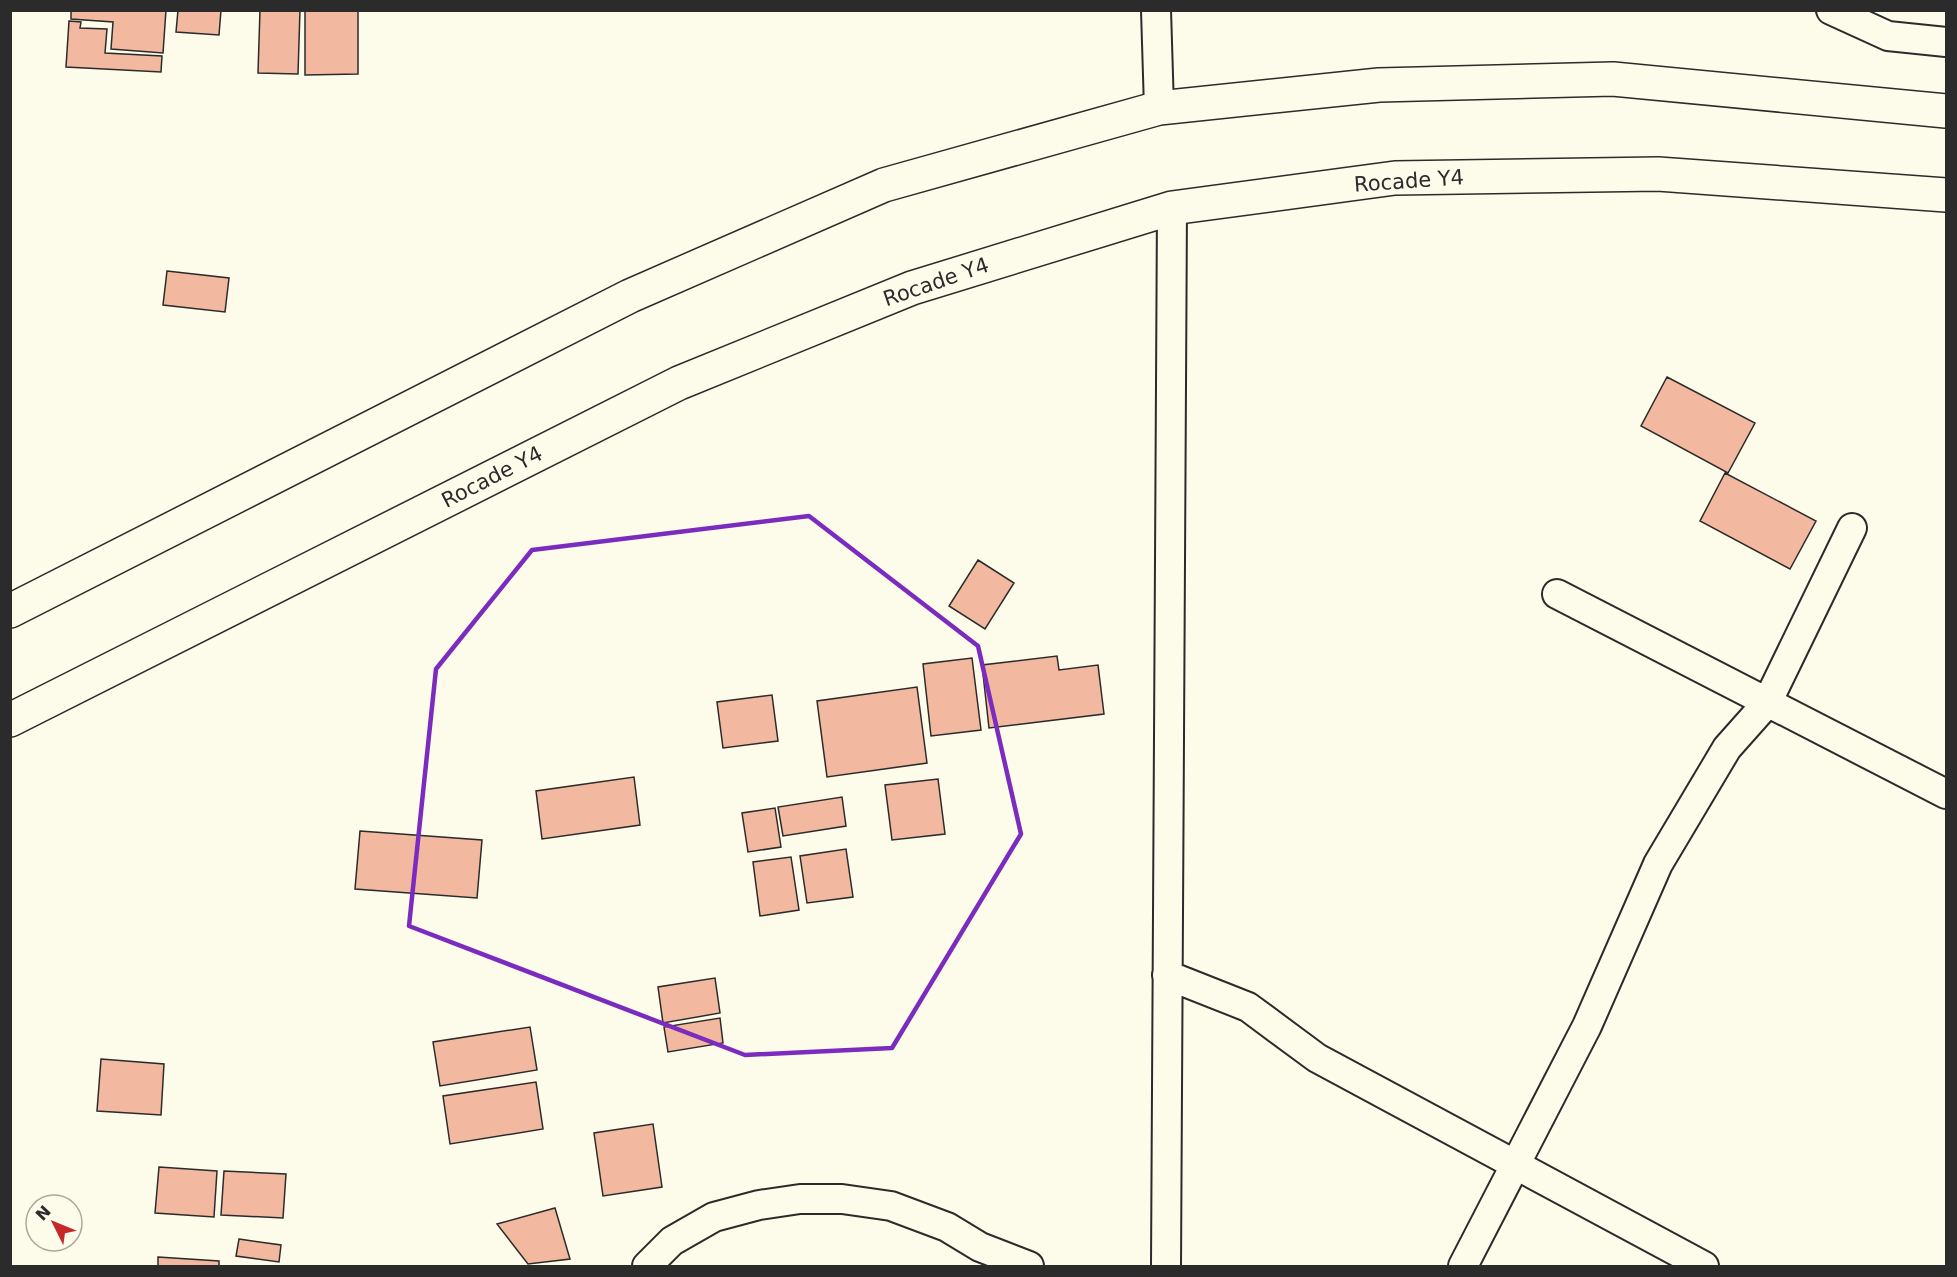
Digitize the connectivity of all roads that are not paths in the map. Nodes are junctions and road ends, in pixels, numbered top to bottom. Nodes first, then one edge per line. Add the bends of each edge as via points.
1 (1156, 10) edge
2 (1831, 10) edge
3 (1947, 42) edge
4 (1159, 108) junction
5 (1947, 111) edge
6 (1947, 195) edge
7 (1172, 208) junction
8 (1852, 528) dead end
9 (1557, 594) dead end
10 (10, 611) edge
11 (1767, 703) junction
12 (10, 720) edge
13 (1947, 794) edge
14 (1167, 975) junction
15 (1514, 1165) junction
16 (646, 1266) edge
17 (1029, 1266) edge
18 (1166, 1266) edge
19 (1463, 1266) edge
20 (1704, 1266) edge

1 - 4 street
2 - 3 street via 1888,36
4 - 5 highway via 1379,85 1613,79
4 - 10 highway via 873,190 630,296
6 - 7 highway, Rocade Y4 via 1658,174 1407,178
7 - 12 highway, Rocade Y4 via 912,288 679,383
7 - 14 street
8 - 11 street
9 - 11 street
11 - 13 street
11 - 15 street via 1726,748 1658,864 1587,1026
14 - 15 street via 1248,1007 1317,1058
14 - 18 street
15 - 19 street
15 - 20 street
16 - 17 street via 672,1241 714,1216 800,1199 842,1199 891,1206 947,1227 980,1247

